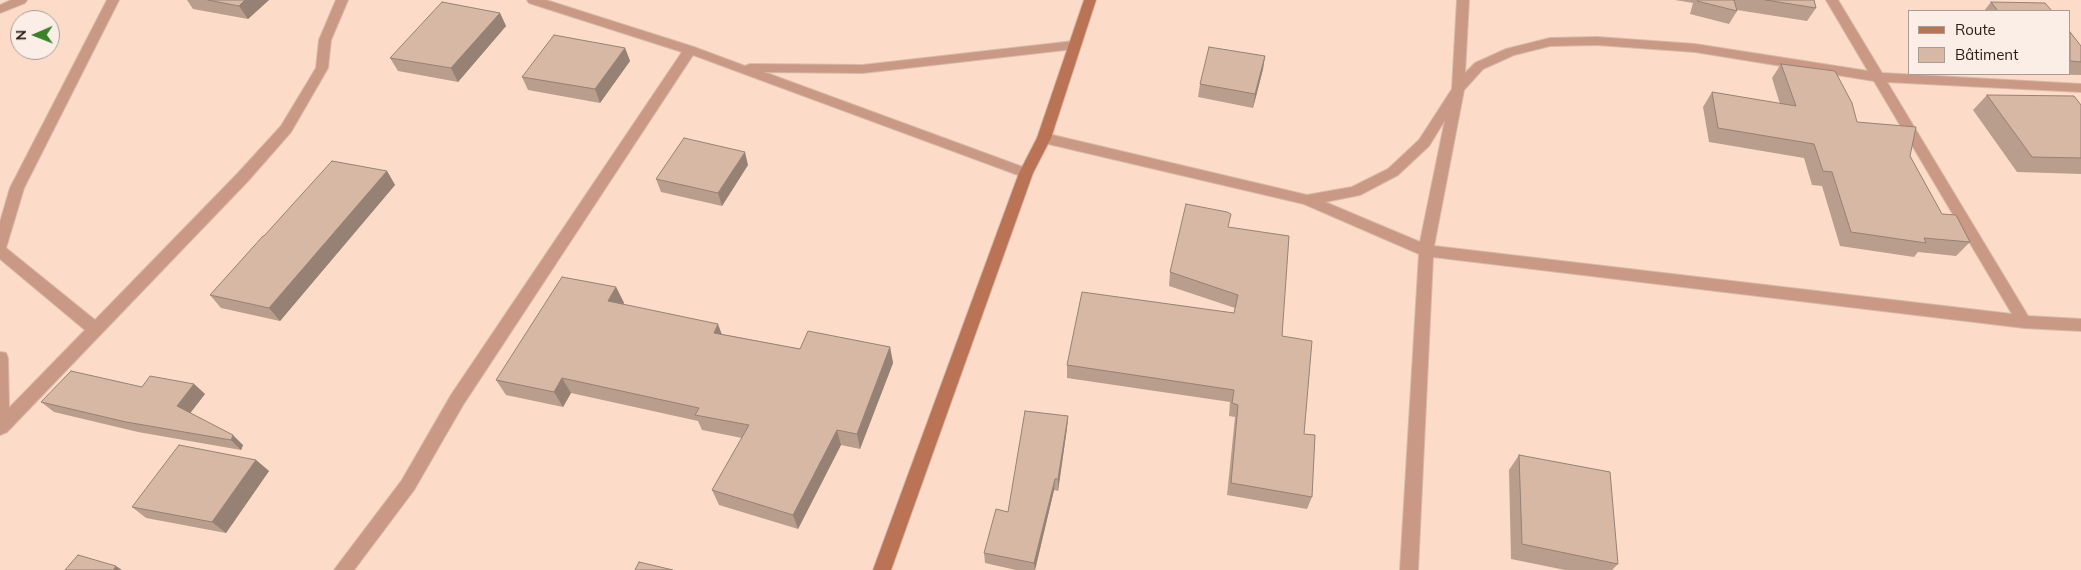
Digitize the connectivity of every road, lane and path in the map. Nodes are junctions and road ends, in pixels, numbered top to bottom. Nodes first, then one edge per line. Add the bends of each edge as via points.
1 (21, 0) edge
2 (112, 0) edge
3 (342, 0) edge
4 (533, 0) edge
5 (1090, 0) edge
6 (1463, 0) edge
7 (1832, 0) edge
8 (0, 9) edge
9 (1074, 46) junction
10 (690, 50) junction
11 (739, 68) junction
12 (1878, 77) junction
13 (2081, 88) edge
14 (1458, 89) junction
15 (1044, 138) junction
16 (1026, 173) junction
17 (1307, 200) junction
18 (0, 246) edge
19 (0, 251) edge
20 (1426, 251) junction
21 (2024, 322) junction
22 (2081, 325) edge
23 (95, 329) junction
24 (0, 358) edge
25 (0, 427) edge
26 (342, 570) edge
27 (882, 570) edge
28 (1409, 570) edge

1 - 8 street
2 - 18 street via 17,188
3 - 23 street via 325,40 322,68 286,129
4 - 10 street
5 - 9 main road
6 - 14 street
7 - 12 street
9 - 11 street via 864,69
9 - 15 main road
10 - 11 street
10 - 26 street via 457,400 408,485
11 - 16 street
12 - 13 street
12 - 14 street via 1694,48 1597,41 1550,42 1510,52 1479,66
12 - 21 street
14 - 17 street via 1424,143 1393,172 1355,191
14 - 20 street
15 - 16 main road
15 - 17 street
16 - 27 main road
17 - 20 street
19 - 23 street
20 - 21 street
20 - 28 street
21 - 22 street
23 - 25 street
24 - 25 street

